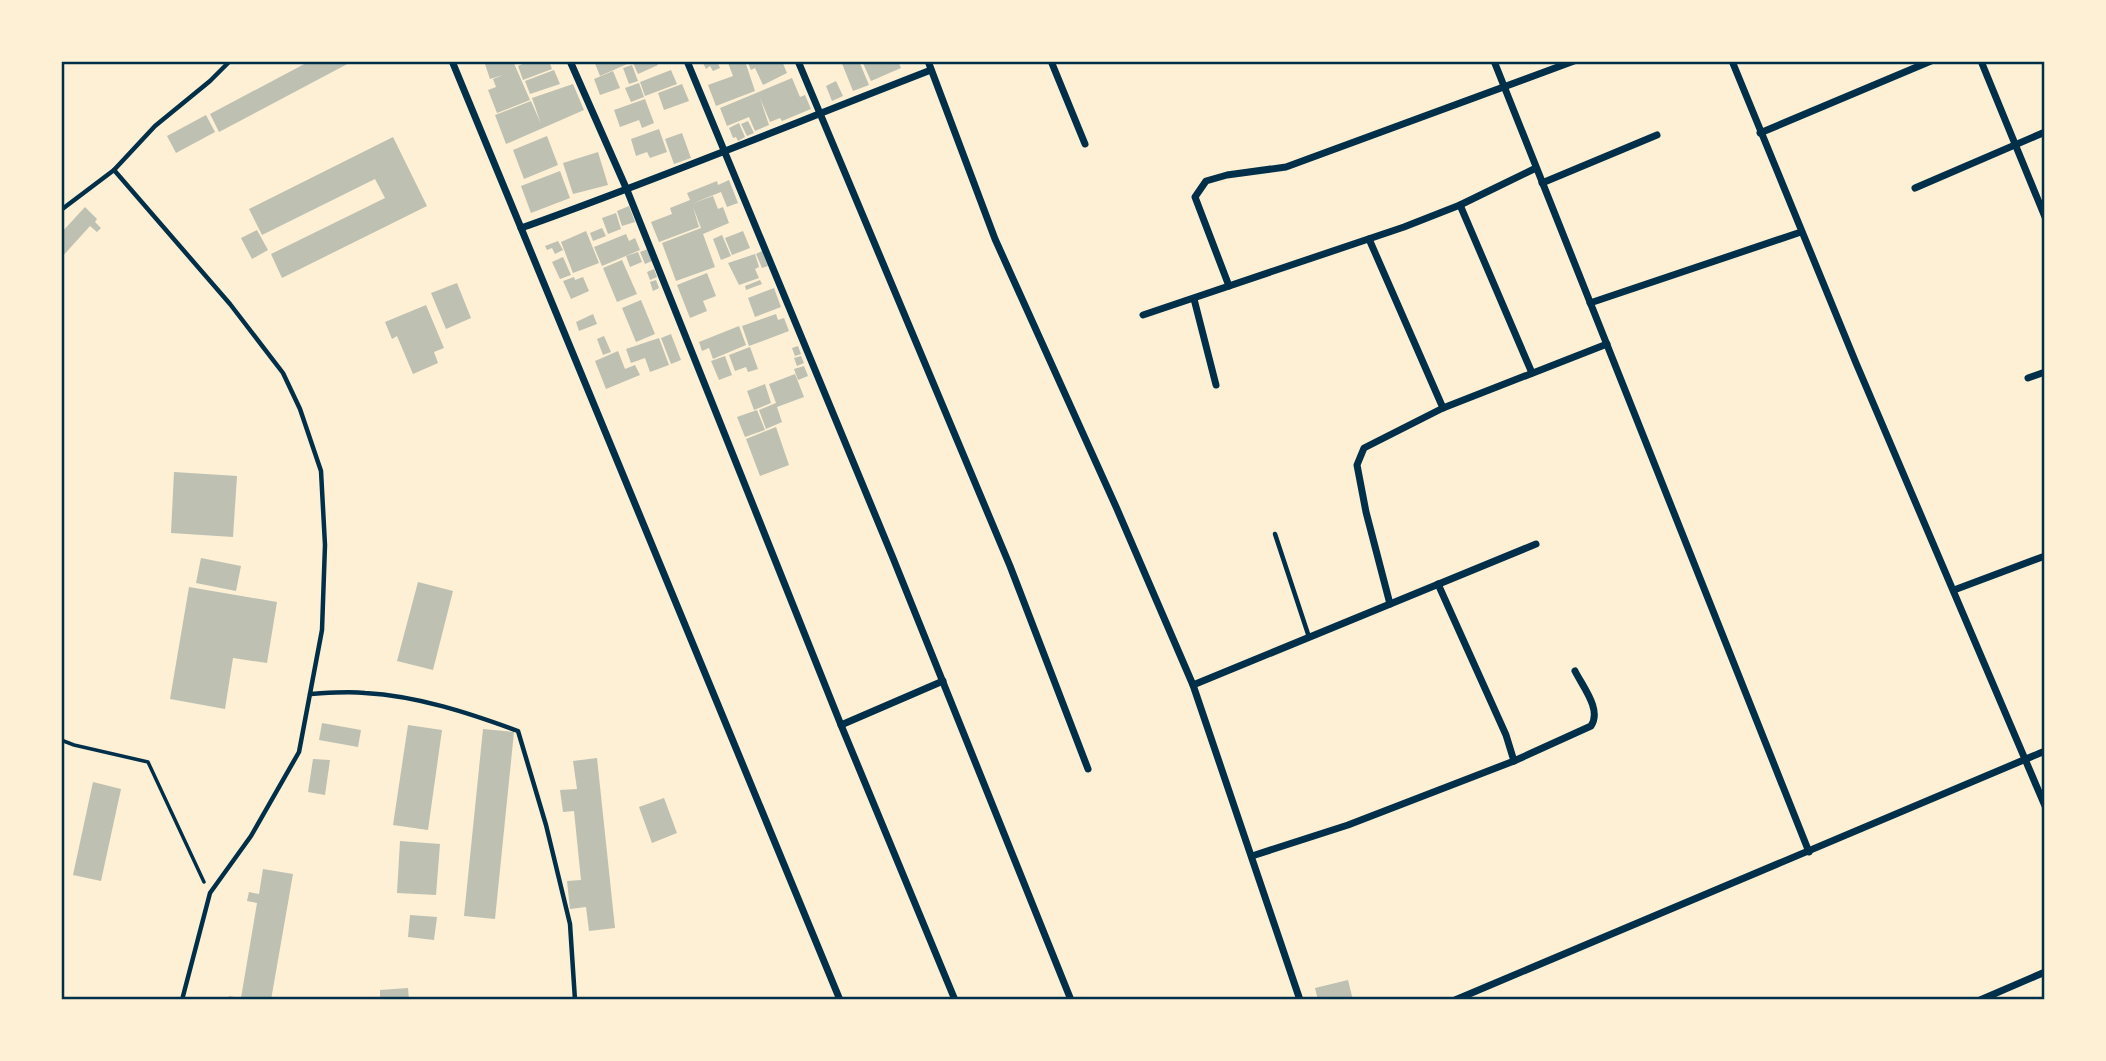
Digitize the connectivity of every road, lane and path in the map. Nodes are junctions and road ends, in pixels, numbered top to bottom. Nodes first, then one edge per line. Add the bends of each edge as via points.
1 (230, 61) edge
2 (452, 61) edge
3 (570, 61) edge
4 (687, 61) edge
5 (799, 61) edge
6 (928, 61) edge
7 (1051, 61) edge
8 (1494, 61) edge
9 (1574, 61) edge
10 (1732, 61) edge
11 (1931, 61) edge
12 (1981, 61) edge
13 (931, 70) junction
14 (1504, 87) junction
15 (820, 113) junction
16 (2045, 132) edge
17 (1760, 133) junction
18 (1657, 135) dead end
19 (1086, 144) dead end
20 (2017, 145) junction
21 (723, 150) junction
22 (1536, 168) junction
23 (114, 170) junction
24 (1542, 183) junction
25 (1915, 188) dead end
26 (627, 190) junction
27 (1460, 205) junction
28 (61, 210) edge
29 (2045, 217) edge
30 (521, 228) junction
31 (1801, 232) junction
32 (1369, 239) junction
33 (1228, 286) junction
34 (1195, 299) junction
35 (1590, 303) junction
36 (1143, 315) dead end
37 (1607, 344) junction
38 (2045, 372) edge
39 (1532, 373) junction
40 (2028, 378) dead end
41 (1216, 385) dead end
42 (1443, 408) junction
43 (1275, 534) dead end
44 (1536, 544) dead end
45 (2045, 556) edge
46 (1438, 584) junction
47 (1954, 590) junction
48 (1390, 604) junction
49 (1309, 638) junction
50 (1576, 671) dead end
51 (943, 681) junction
52 (1192, 685) junction
53 (310, 694) junction
54 (841, 725) junction
55 (61, 740) edge
56 (2045, 751) edge
57 (2023, 759) junction
58 (1514, 761) junction
59 (1088, 769) dead end
60 (2045, 806) edge
61 (1809, 852) junction
62 (1252, 856) junction
63 (210, 893) junction
64 (2045, 972) edge
65 (181, 1000) edge
66 (575, 1000) edge
67 (840, 1000) edge
68 (955, 1000) edge
69 (1071, 1000) edge
70 (1300, 1000) edge
71 (1455, 1000) edge
72 (1980, 1000) edge

1 - 23 lane via 155,126
2 - 30 street
3 - 26 street
4 - 21 street
5 - 15 street
6 - 13 street
7 - 19 street
8 - 14 street
9 - 14 street
10 - 17 street
11 - 17 street
12 - 20 street
13 - 15 street
13 - 52 street via 995,239
14 - 22 street
14 - 33 street via 1286,167 1206,181 1195,197
15 - 21 street
15 - 59 street via 1010,566
16 - 20 street
17 - 31 street
18 - 24 street
20 - 25 street
20 - 29 street
21 - 26 street
21 - 51 street
22 - 24 street
22 - 27 street
23 - 28 lane
23 - 53 lane via 266,348 300,409 321,471 325,545 322,630
24 - 35 street
26 - 30 street
26 - 54 street
27 - 32 street
27 - 39 street
30 - 67 street
31 - 35 street
31 - 47 street
32 - 33 street
32 - 42 street
33 - 34 street
34 - 36 street
34 - 41 street
35 - 37 street
37 - 39 street
37 - 61 street
38 - 40 street
39 - 42 street
42 - 48 street via 1364,447 1357,465
43 - 49 lane
44 - 46 street
45 - 47 street
46 - 48 street
46 - 58 street
47 - 57 street
48 - 49 street
49 - 52 street
50 - 58 street via 1594,709 1591,726
51 - 54 street
51 - 69 street
52 - 62 street
53 - 63 lane via 299,752 251,836
53 - 66 lane via 363,692 404,697 464,711 519,732 570,924
54 - 68 street
55 - 63 path via 148,762
56 - 57 street
57 - 60 street
57 - 61 street
58 - 62 street via 1348,825
61 - 71 street
62 - 70 street
63 - 65 lane
64 - 72 street

